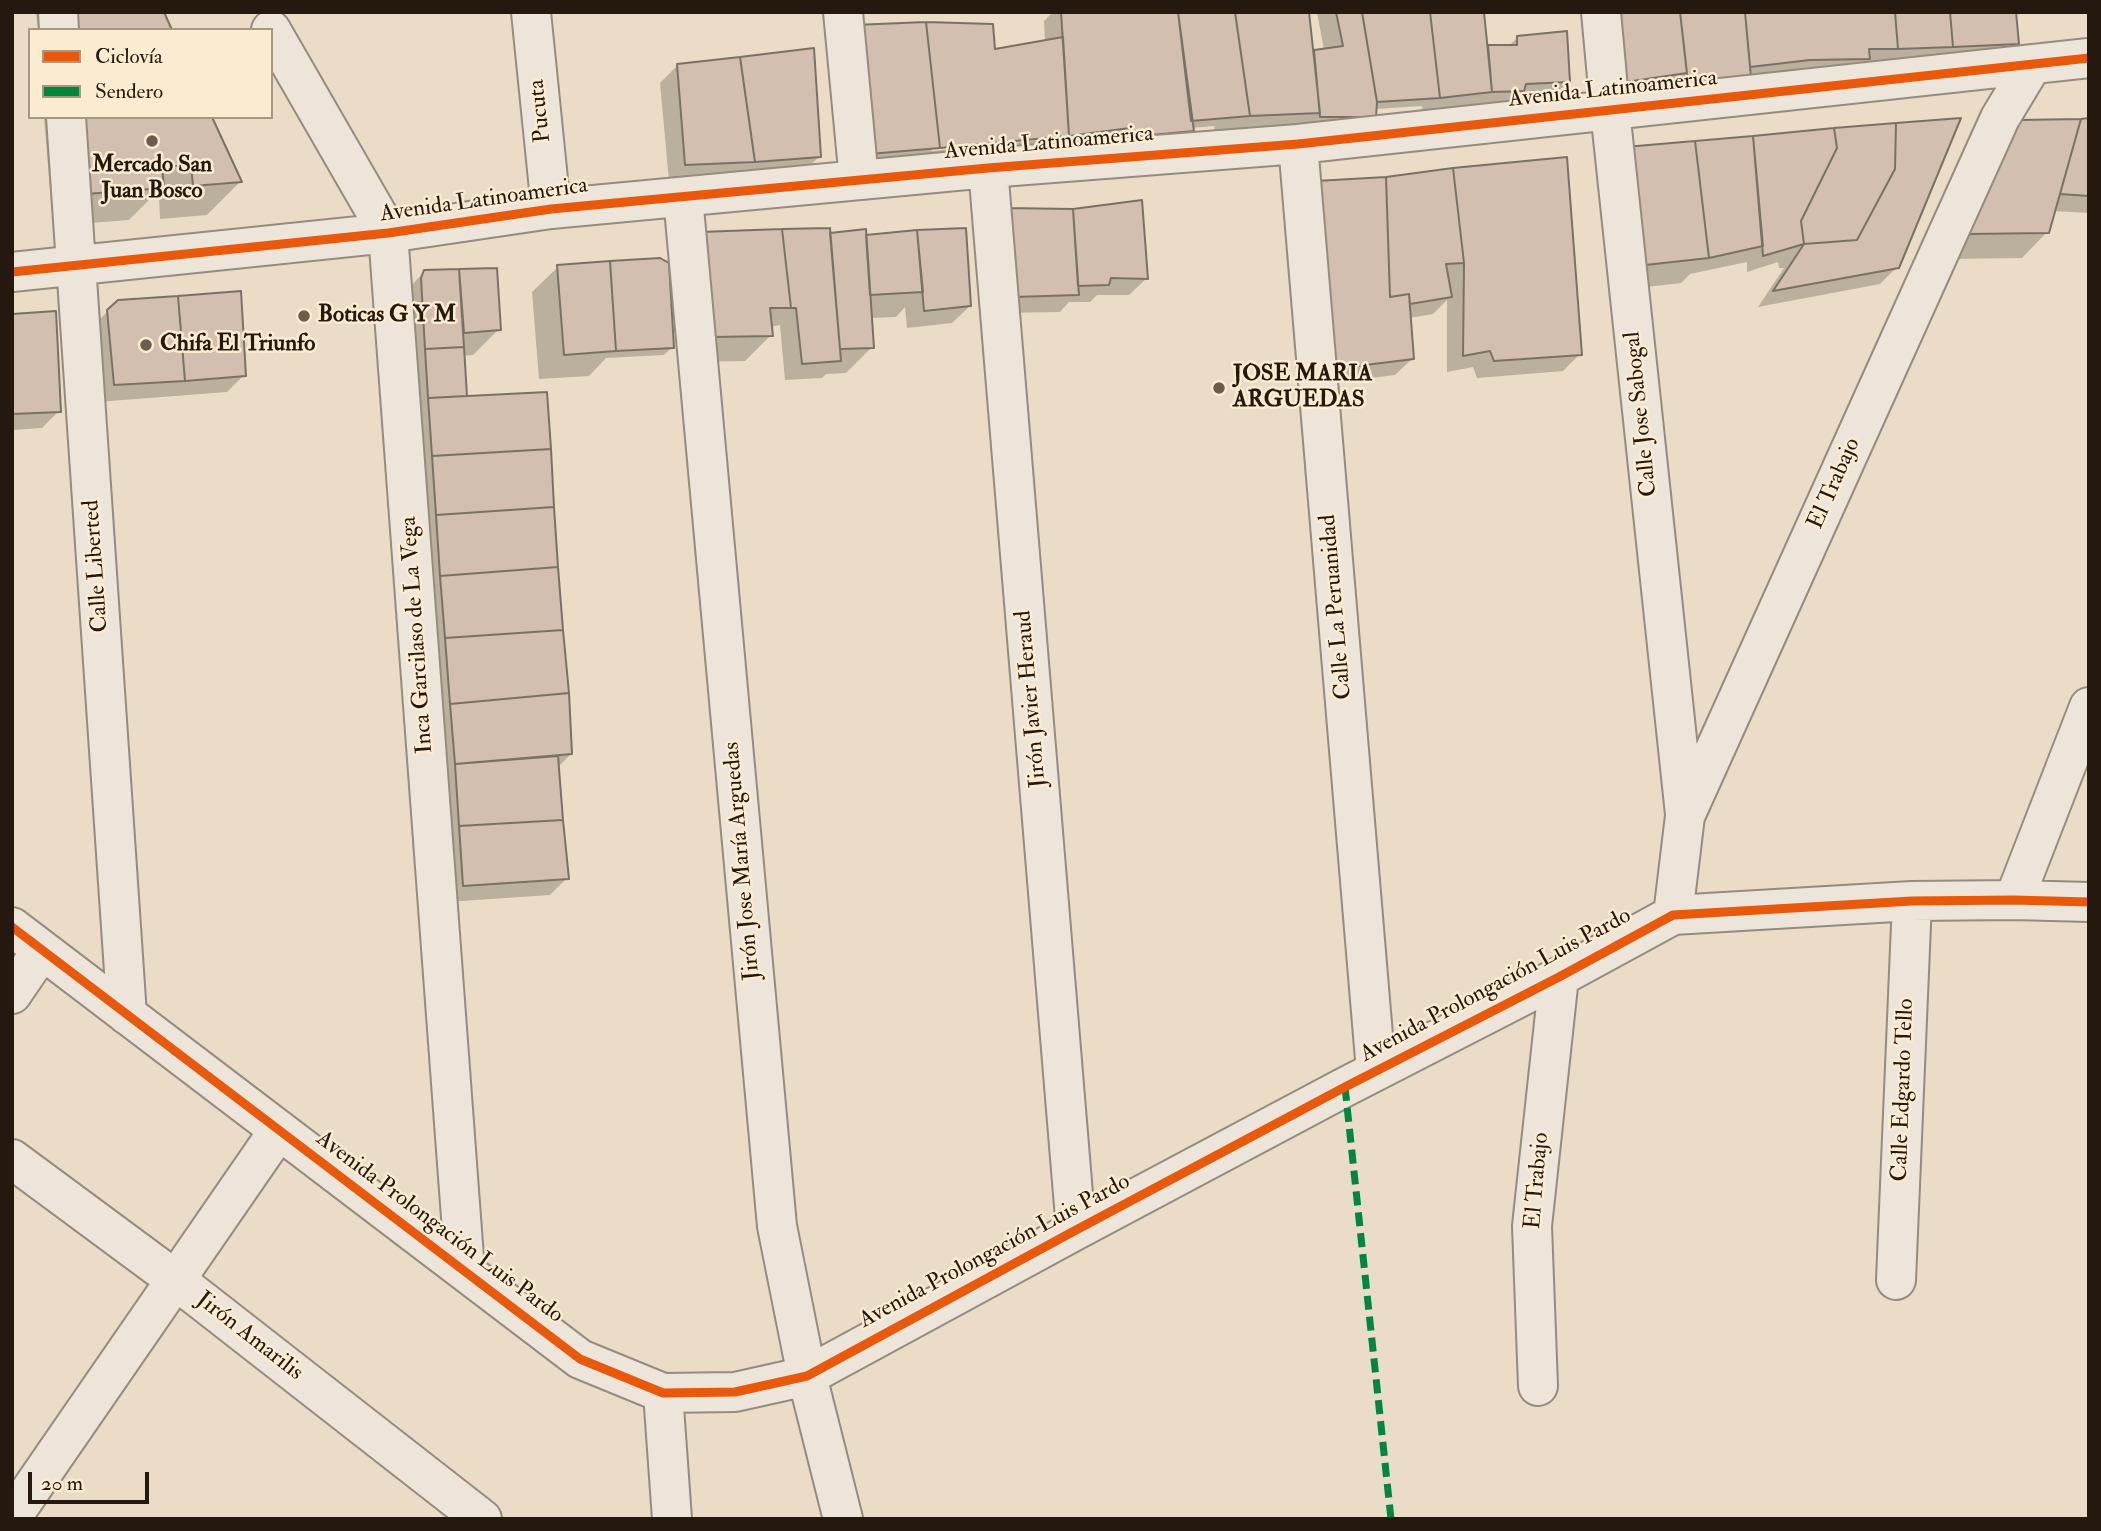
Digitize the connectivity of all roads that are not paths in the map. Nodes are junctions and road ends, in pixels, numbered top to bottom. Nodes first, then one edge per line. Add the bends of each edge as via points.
1 (261, 12) edge
2 (531, 12) edge
3 (843, 12) edge
4 (1601, 12) edge
5 (270, 28) edge
6 (273, 33) edge
7 (2089, 58) edge
8 (2032, 65) junction
9 (1609, 110) junction
10 (66, 119) edge
11 (1298, 144) junction
12 (988, 168) junction
13 (859, 180) junction
14 (682, 197) junction
15 (551, 209) junction
16 (388, 233) junction
17 (77, 266) junction
18 (12, 272) edge
19 (2089, 707) edge
20 (1685, 816) junction
21 (2014, 900) junction
22 (1912, 901) junction
23 (2089, 902) edge
24 (1673, 915) junction
25 (12, 927) edge
26 (42, 950) junction
27 (1559, 978) junction
28 (12, 994) edge
29 (127, 1015) junction
30 (1376, 1071) junction
31 (279, 1130) junction
32 (12, 1159) edge
33 (1076, 1230) junction
34 (465, 1271) junction
35 (177, 1280) junction
36 (1896, 1280) dead end
37 (807, 1376) junction
38 (1538, 1386) dead end
39 (663, 1393) junction
40 (469, 1515) edge
41 (12, 1517) edge
42 (671, 1519) edge
43 (843, 1519) edge

1 - 5 street, Inca Garcilaso de La Vega
2 - 15 street, Pucuta
3 - 13 street
4 - 9 street, Calle Jose Sabogal
6 - 16 street, Inca Garcilaso de La Vega
7 - 8 street, Avenida Latinoamerica
8 - 9 street, Avenida Latinoamerica
8 - 20 street, El Trabajo via 2000,118
9 - 11 street, Avenida Latinoamerica
9 - 20 street, Calle Jose Sabogal
10 - 17 street, Calle Liberted
11 - 12 street, Avenida Latinoamerica
11 - 30 street, Calle La Peruanidad
12 - 13 street, Avenida Latinoamerica
12 - 33 street, Jirón Javier Heraud
13 - 14 street, Avenida Latinoamerica
14 - 15 street, Avenida Latinoamerica
14 - 37 street, Jirón Jose María Arguedas via 777,1226
15 - 16 street, Avenida Latinoamerica
16 - 17 street, Avenida Latinoamerica
16 - 34 street, Inca Garcilaso de La Vega
17 - 18 street, Avenida Latinoamerica
17 - 29 street, Calle Liberted
19 - 21 street
20 - 24 street, El Trabajo
21 - 22 street, Avenida Prolongación Luis Pardo
21 - 23 street, Avenida Prolongación Luis Pardo
22 - 24 street, Avenida Prolongación Luis Pardo
22 - 36 street, Calle Edgardo Tello
24 - 27 street, Avenida Prolongación Luis Pardo
25 - 26 street, Avenida Prolongación Luis Pardo
26 - 28 street
26 - 29 street, Avenida Prolongación Luis Pardo
27 - 30 street, Avenida Prolongación Luis Pardo
27 - 38 street, El Trabajo via 1532,1227
29 - 31 street, Avenida Prolongación Luis Pardo
30 - 33 street, Avenida Prolongación Luis Pardo
31 - 34 street, Avenida Prolongación Luis Pardo
31 - 35 street
32 - 35 street, Jirón Amarilis
33 - 37 street, Avenida Prolongación Luis Pardo
34 - 39 street, Avenida Prolongación Luis Pardo via 580,1359
35 - 40 street, Jirón Amarilis
35 - 41 street
37 - 39 street, Avenida Prolongación Luis Pardo via 736,1392
37 - 43 street, Jirón Jose María Arguedas
39 - 42 street

